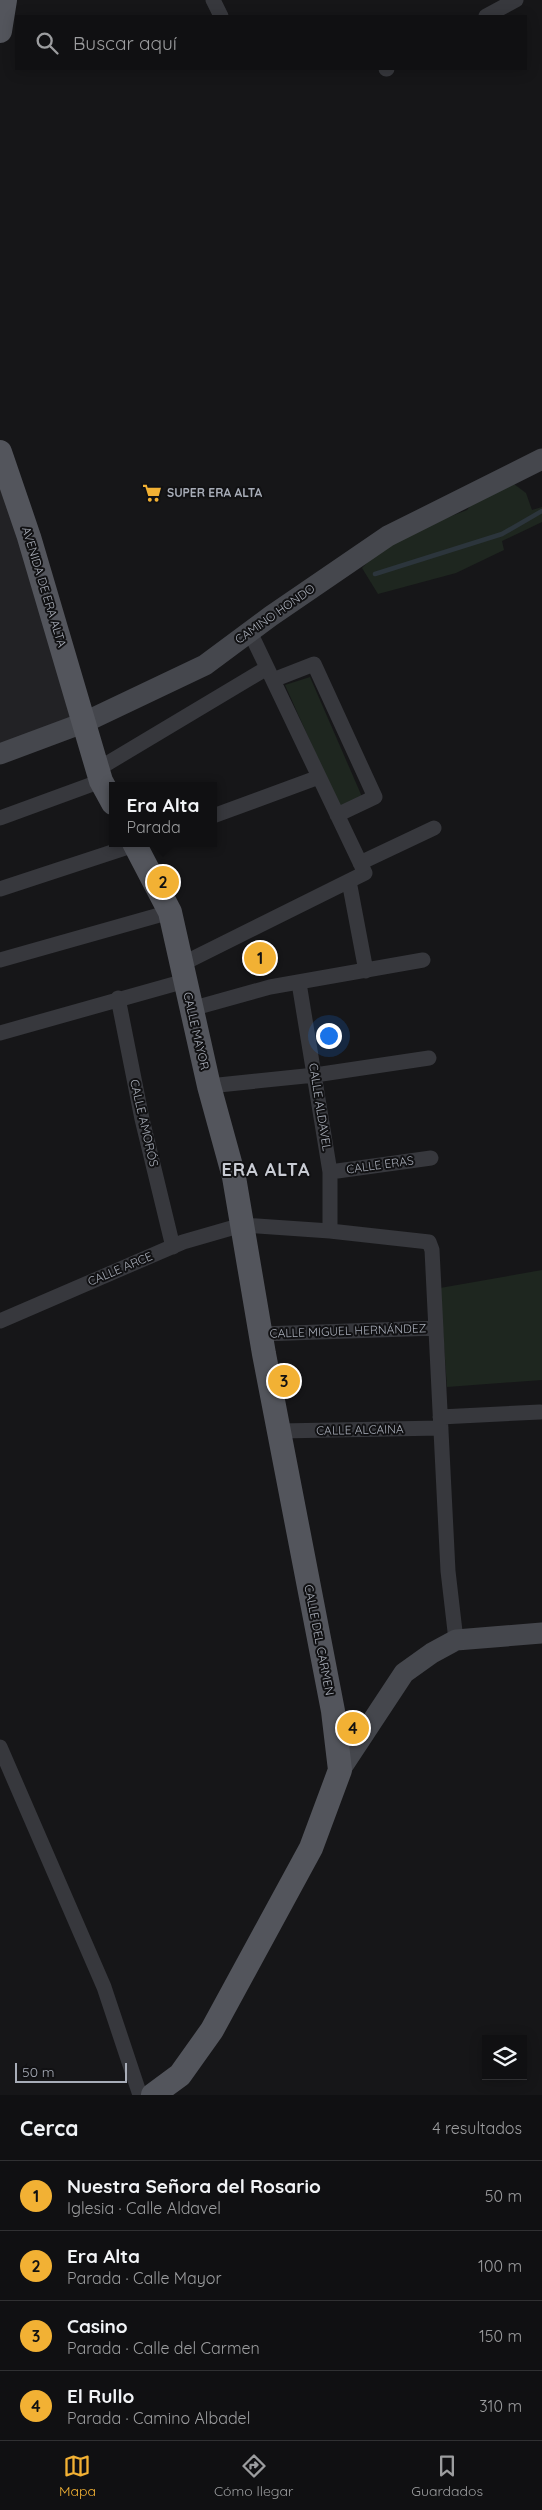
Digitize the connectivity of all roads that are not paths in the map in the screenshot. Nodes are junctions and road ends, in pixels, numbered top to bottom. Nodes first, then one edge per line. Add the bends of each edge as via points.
1 (5, 0) edge
2 (213, 0) edge
3 (516, 0) edge
4 (220, 15) edge
5 (488, 15) edge
6 (0, 31) edge
7 (0, 452) edge
8 (542, 459) edge
9 (250, 632) junction
10 (270, 674) junction
11 (83, 723) junction
12 (0, 754) edge
13 (100, 775) junction
14 (319, 777) junction
15 (109, 794) edge
16 (217, 815) edge
17 (337, 815) junction
18 (0, 818) edge
19 (434, 828) dead end
20 (127, 847) edge
21 (138, 847) edge
22 (360, 863) junction
23 (349, 881) junction
24 (0, 889) edge
25 (170, 912) junction
26 (0, 960) edge
27 (423, 960) dead end
28 (366, 970) junction
29 (183, 972) junction
30 (300, 983) junction
31 (118, 998) junction
32 (191, 1009) junction
33 (0, 1033) edge
34 (429, 1058) dead end
35 (315, 1075) junction
36 (209, 1086) junction
37 (431, 1158) dead end
38 (330, 1172) junction
39 (242, 1225) junction
40 (330, 1231) junction
41 (173, 1246) junction
42 (0, 1321) edge
43 (436, 1328) junction
44 (261, 1334) junction
45 (540, 1412) dead end
46 (441, 1422) junction
47 (279, 1431) junction
48 (542, 1633) edge
49 (456, 1640) junction
50 (0, 1747) edge
51 (340, 1770) junction
52 (140, 2095) edge
53 (153, 2095) edge

1 - 6 main road
2 - 4 street
3 - 5 street
7 - 11 main road, AVENIDA DE ERA ALTA via 29,537
8 - 9 main road, CAMINO HONDO via 388,536
9 - 10 street
9 - 11 main road, CAMINO HONDO via 204,665
10 - 13 street
10 - 14 street
10 - 17 street via 314,664 375,797
11 - 12 main road, CAMINO HONDO
11 - 13 main road
13 - 15 main road
13 - 18 street
14 - 16 street
14 - 17 street
17 - 22 street
19 - 22 street
20 - 24 street
21 - 25 main road, CALLE MAYOR
22 - 23 street via 365,873
23 - 28 street
23 - 29 street
25 - 26 street
25 - 29 main road, CALLE MAYOR
27 - 28 street
28 - 30 street
29 - 31 street
29 - 32 main road, CALLE MAYOR
30 - 32 street via 270,987
30 - 35 street, CALLE ALDAVEL
31 - 33 street
31 - 41 street, CALLE AMORÓS via 142,1118
32 - 36 main road, CALLE MAYOR
34 - 35 street
35 - 36 street
35 - 38 street, CALLE ALDAVEL
36 - 39 main road, CALLE MAYOR via 234,1177
37 - 38 street, CALLE ERAS
38 - 40 street, CALLE ALDAVEL
39 - 40 street
39 - 41 street, CALLE ARCE
39 - 44 main road, CALLE DEL CARMEN
40 - 43 street via 429,1242
41 - 42 street, CALLE ARCE
43 - 44 street, CALLE MIGUEL HERNÁNDEZ
43 - 46 street
44 - 47 main road, CALLE DEL CARMEN
45 - 46 street, CALLE ALCAINA
46 - 47 street, CALLE ALCAINA
46 - 49 street via 448,1571
47 - 51 main road, CALLE DEL CARMEN via 333,1711
48 - 49 main road
49 - 51 main road via 404,1673
50 - 52 street via 104,1988
51 - 53 main road, CALLE DEL CARMEN via 311,1848 212,2030 180,2075

